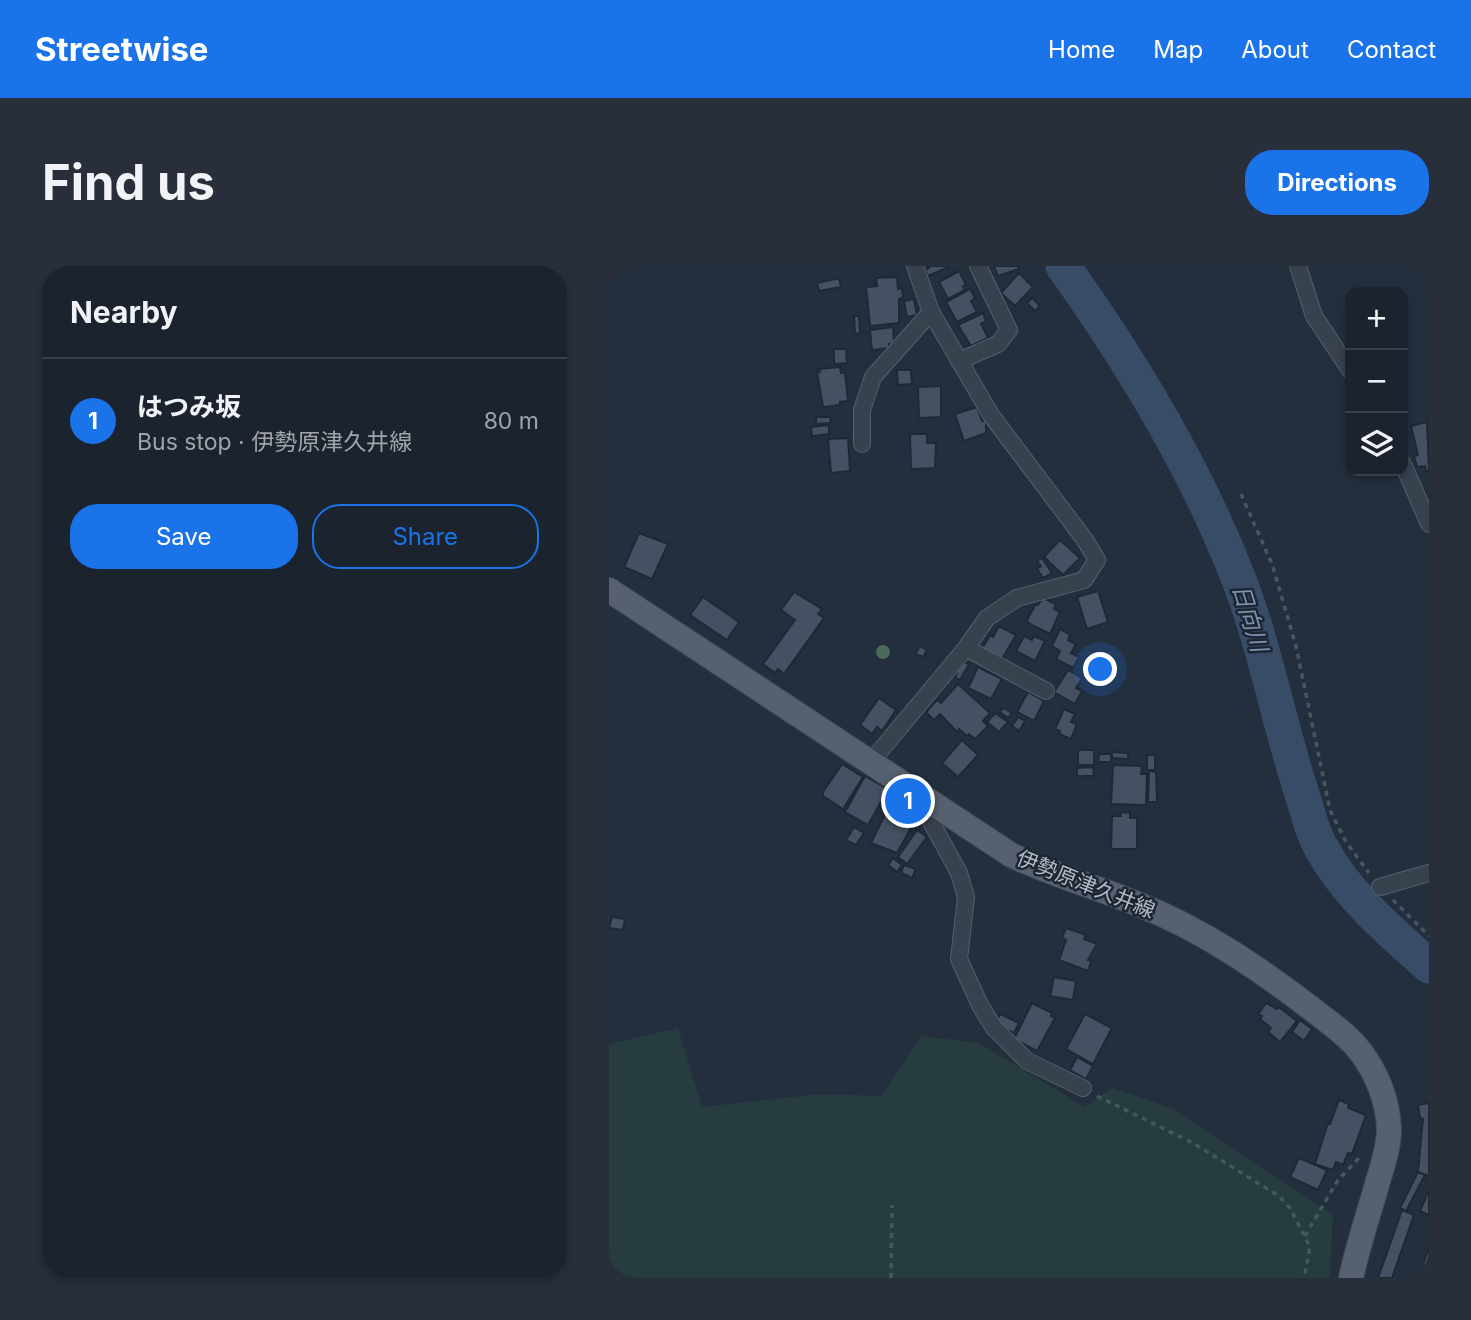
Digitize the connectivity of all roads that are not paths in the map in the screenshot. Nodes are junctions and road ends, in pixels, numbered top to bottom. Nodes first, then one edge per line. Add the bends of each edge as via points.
1 (915, 266) edge
2 (978, 266) edge
3 (1298, 266) edge
4 (931, 312) junction
5 (959, 361) junction
6 (1345, 363) edge
7 (862, 444) dead end
8 (1408, 476) edge
9 (1429, 524) edge
10 (609, 590) edge
11 (966, 648) junction
12 (1039, 667) dead end
13 (870, 763) junction
14 (928, 799) junction
15 (1429, 873) edge
16 (1380, 887) road end
17 (1083, 1088) road end
18 (1351, 1278) edge

1 - 4 street
2 - 5 street via 1009,330 998,344
3 - 6 street via 1314,317
4 - 5 street
4 - 7 street via 873,377 862,410
5 - 11 street via 991,415 1097,560 1084,580 1027,595 1002,607 987,618
8 - 9 street
10 - 13 main road, 伊勢原津久井線
11 - 12 street via 1038,687
11 - 13 street
13 - 14 main road, 伊勢原津久井線
14 - 17 street via 927,817 959,873 966,897 959,959 980,1005 994,1028 1027,1061
14 - 18 main road, 伊勢原津久井線 via 1011,855 1140,905 1236,953 1358,1048 1386,1103 1389,1131
15 - 16 street

